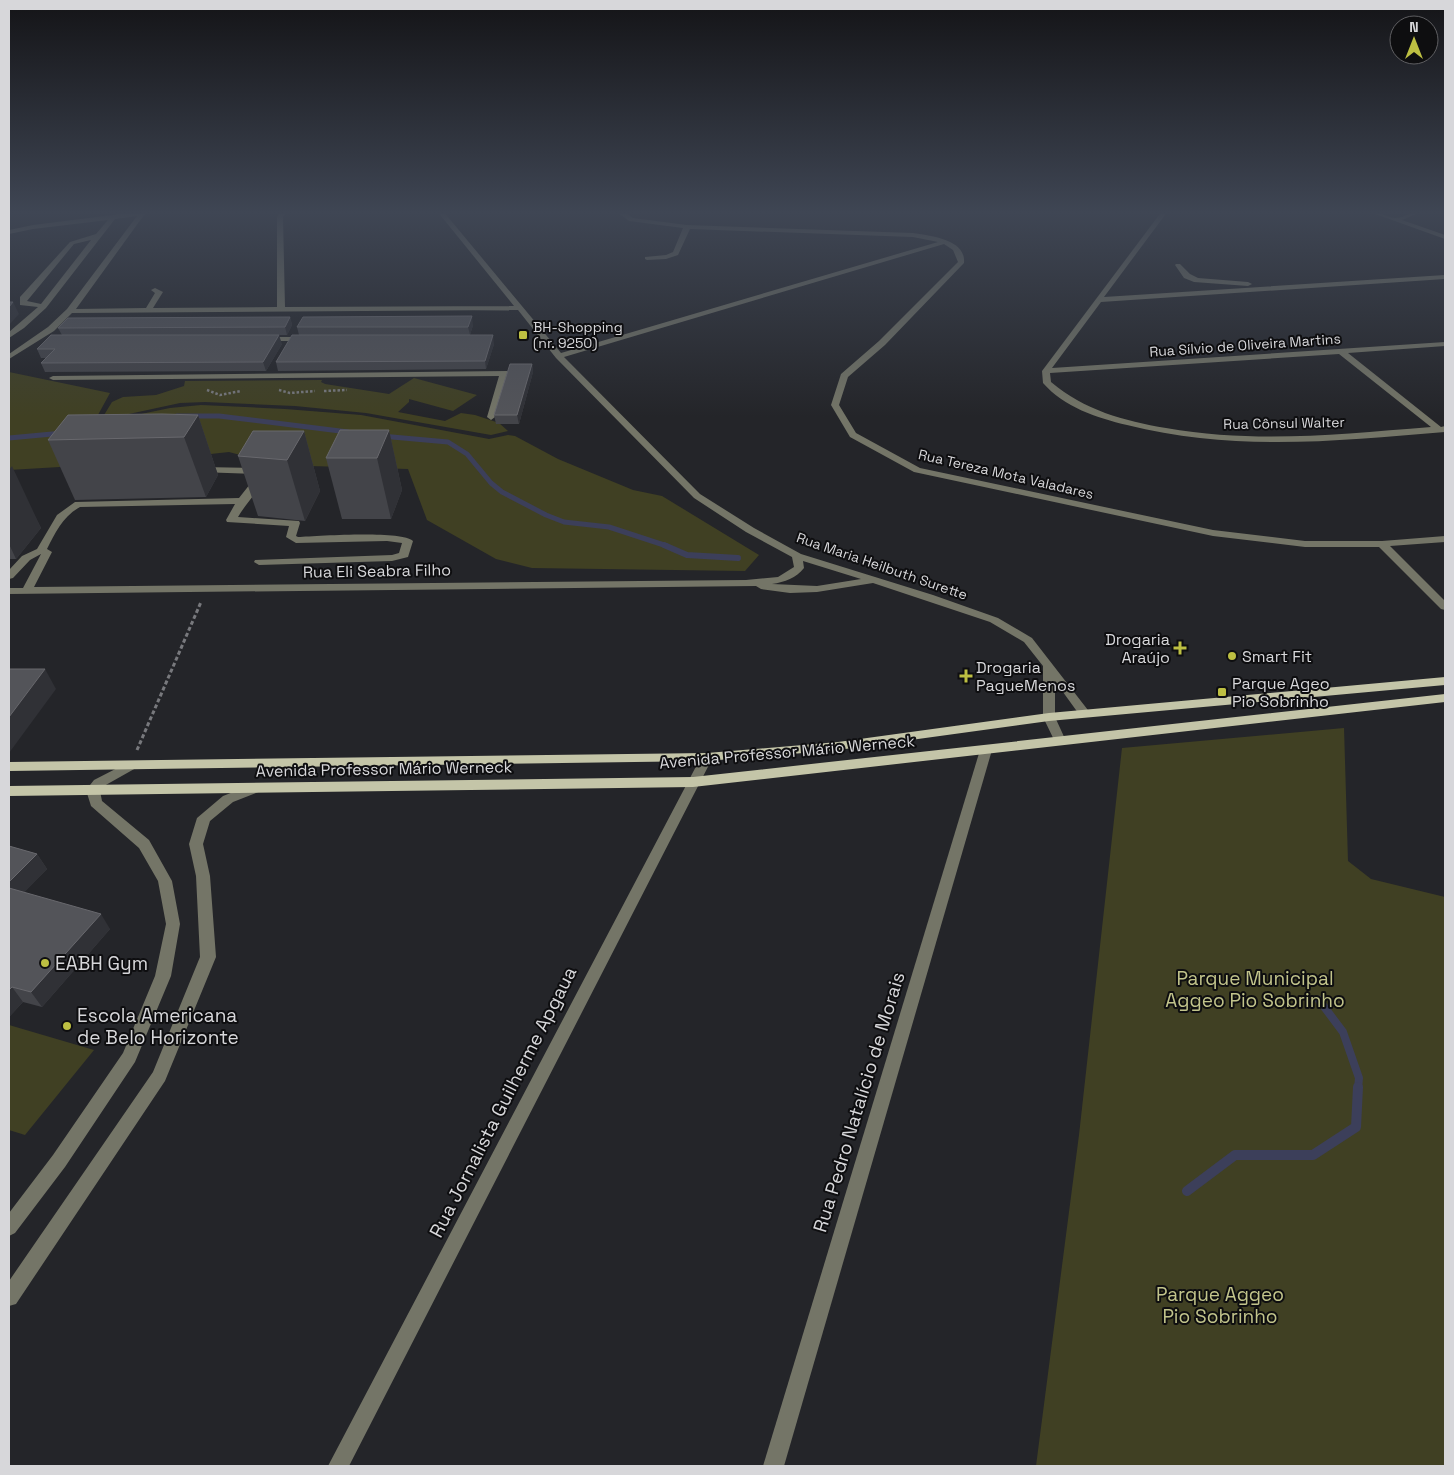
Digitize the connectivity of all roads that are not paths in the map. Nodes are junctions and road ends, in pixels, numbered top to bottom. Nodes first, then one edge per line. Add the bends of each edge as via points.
1 (40, 280) edge
2 (66, 280) edge
3 (93, 280) edge
4 (281, 280) edge
5 (497, 280) edge
6 (818, 280) edge
7 (944, 280) edge
8 (1115, 280) edge
9 (1197, 280) edge
10 (1399, 280) edge
11 (1267, 288) junction
12 (155, 290) dead end
13 (1100, 300) junction
14 (43, 306) junction
15 (520, 308) junction
16 (281, 310) junction
17 (70, 311) junction
18 (148, 311) junction
19 (296, 331) edge
20 (9, 336) edge
21 (253, 339) edge
22 (311, 339) edge
23 (289, 343) junction
24 (1445, 344) edge
25 (1341, 351) junction
26 (559, 356) junction
27 (9, 357) edge
28 (1046, 371) junction
29 (53, 378) dead end
30 (491, 417) dead end
31 (1442, 429) edge
32 (188, 470) dead end
33 (242, 501) junction
34 (1445, 539) edge
35 (1382, 544) junction
36 (42, 550) junction
37 (797, 556) junction
38 (259, 562) dead end
39 (9, 576) edge
40 (874, 579) junction
41 (746, 583) junction
42 (9, 591) edge
43 (28, 591) junction
44 (1445, 607) edge
45 (1049, 665) junction
46 (1445, 680) edge
47 (1445, 698) edge
48 (1085, 714) junction
49 (1049, 717) junction
50 (1060, 741) junction
51 (986, 750) junction
52 (707, 758) junction
53 (131, 765) junction
54 (9, 767) edge
55 (693, 782) junction
56 (256, 788) junction
57 (93, 790) junction
58 (9, 791) edge
59 (9, 1227) edge
60 (9, 1297) edge
61 (338, 1466) edge
62 (773, 1466) edge

1 - 14 street via 23,303
2 - 14 street
3 - 17 street
4 - 16 street
5 - 15 street, Rua Maria Heilbuth Surette
6 - 26 street
7 - 35 street, Rua Tereza Mota Valadares via 844,376 835,405 853,435 917,470 1213,533 1305,544
8 - 13 street
9 - 11 street
10 - 11 street
11 - 13 street
12 - 18 street via 159,292
13 - 28 street
14 - 20 street via 22,328
15 - 16 street
15 - 26 street, Rua Maria Heilbuth Surette
16 - 18 street
17 - 18 street
17 - 27 street via 51,329
19 - 23 street
21 - 23 street
22 - 23 street
24 - 25 street, Rua Sílvio de Oliveira Martins
25 - 28 street, Rua Sílvio de Oliveira Martins
25 - 31 street
26 - 37 street, Rua Maria Heilbuth Surette via 698,496
28 - 31 street, Rua Cônsul Walter via 1047,383 1062,397 1087,410 1140,426 1193,436 1250,441 1304,440
29 - 30 street via 271,373 504,373
32 - 33 street via 258,471 261,474 259,480
33 - 36 street via 78,504 60,518
33 - 38 street via 231,520 295,523 291,538 296,540 387,538 408,542 404,555 392,558
34 - 35 street, Rua Tereza Mota Valadares
35 - 44 street
36 - 39 street via 35,552
36 - 43 street via 47,552
37 - 40 street, Rua Maria Heilbuth Surette
37 - 41 street, Rua Eli Seabra Filho via 799,568 792,576
40 - 41 street, Rua Eli Seabra Filho via 834,589 782,590
40 - 45 street, Rua Maria Heilbuth Surette via 994,620 1028,640
41 - 43 street, Rua Eli Seabra Filho
42 - 43 street, Rua Eli Seabra Filho
45 - 48 street, Rua Maria Heilbuth Surette
45 - 49 street
46 - 48 main road, Avenida Professor Mário Werneck
47 - 50 main road, Avenida Professor Mário Werneck
48 - 49 main road, Avenida Professor Mário Werneck
49 - 50 street
49 - 52 main road, Avenida Professor Mário Werneck via 838,746
50 - 51 main road, Avenida Professor Mário Werneck
51 - 55 main road, Avenida Professor Mário Werneck
51 - 62 street, Rua Pedro Natalício de Morais
52 - 53 main road, Avenida Professor Mário Werneck
52 - 55 street, Rua Jornalista Guilherme Apgaua
53 - 54 main road, Avenida Professor Mário Werneck
53 - 57 street via 99,783
55 - 56 main road, Avenida Professor Mário Werneck
55 - 61 street, Rua Jornalista Guilherme Apgaua
56 - 57 main road, Avenida Professor Mário Werneck
56 - 60 street via 228,799 204,818 196,844 203,876 208,957 159,1076
57 - 58 main road, Avenida Professor Mário Werneck
57 - 59 street via 96,803 144,844 165,881 173,924 163,976 129,1057 59,1161

